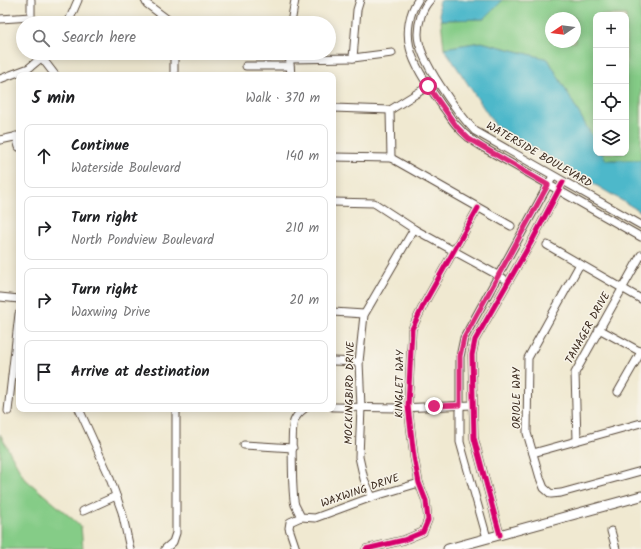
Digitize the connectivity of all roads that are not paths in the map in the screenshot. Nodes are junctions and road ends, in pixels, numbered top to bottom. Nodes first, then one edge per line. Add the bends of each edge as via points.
1 (31, 0) edge
2 (78, 0) edge
3 (145, 0) edge
4 (295, 0) edge
5 (360, 0) edge
6 (418, 0) edge
7 (430, 0) edge
8 (32, 16) edge
9 (71, 16) edge
10 (163, 16) edge
11 (292, 16) edge
12 (0, 19) edge
13 (16, 20) edge
14 (392, 53) dead end
15 (336, 58) edge
16 (352, 58) junction
17 (38, 60) edge
18 (46, 60) edge
19 (174, 60) edge
20 (284, 60) edge
21 (290, 60) edge
22 (246, 66) dead end
23 (18, 72) edge
24 (53, 72) edge
25 (174, 72) edge
26 (291, 72) edge
27 (16, 73) edge
28 (0, 79) edge
29 (437, 80) junction
30 (428, 86) junction
31 (336, 108) edge
32 (390, 110) junction
33 (16, 136) edge
34 (0, 140) edge
35 (336, 158) edge
36 (391, 158) junction
37 (553, 176) junction
38 (564, 182) junction
39 (548, 185) junction
40 (558, 191) junction
41 (336, 202) edge
42 (478, 208) junction
43 (641, 224) edge
44 (511, 226) dead end
45 (414, 229) junction
46 (641, 237) edge
47 (546, 245) dead end
48 (454, 251) junction
49 (641, 256) edge
50 (580, 264) junction
51 (499, 276) junction
52 (509, 281) junction
53 (622, 288) junction
54 (0, 297) edge
55 (16, 299) edge
56 (641, 299) edge
57 (336, 312) edge
58 (364, 314) junction
59 (599, 330) junction
60 (16, 340) edge
61 (641, 352) edge
62 (336, 362) edge
63 (359, 362) junction
64 (618, 392) dead end
65 (460, 405) junction
66 (472, 405) junction
67 (408, 406) junction
68 (336, 407) edge
69 (360, 407) junction
70 (8, 411) dead end
71 (80, 412) edge
72 (176, 412) edge
73 (299, 412) edge
74 (641, 423) edge
75 (577, 440) junction
76 (244, 445) dead end
77 (293, 448) junction
78 (533, 453) junction
79 (641, 471) edge
80 (418, 483) junction
81 (488, 491) junction
82 (475, 493) junction
83 (116, 496) junction
84 (641, 496) edge
85 (372, 497) junction
86 (83, 511) dead end
87 (301, 516) junction
88 (611, 531) dead end
89 (500, 535) junction
90 (487, 538) junction
91 (130, 549) edge
92 (165, 549) edge
93 (296, 549) edge
94 (366, 549) edge
95 (448, 549) edge
96 (616, 549) edge

1 - 8 street
2 - 9 street
3 - 10 street
4 - 11 street
5 - 16 street
6 - 30 street, WATERSIDE BOULEVARD via 410,17 408,34 414,61
7 - 29 street, WATERSIDE BOULEVARD via 419,22 418,36 422,52
12 - 13 street
14 - 16 street
15 - 16 street
17 - 23 street via 29,68
18 - 24 street
19 - 25 street
20 - 22 street
21 - 26 street
27 - 28 street
29 - 30 street
29 - 37 street, WATERSIDE BOULEVARD via 462,117 475,131
30 - 32 street
30 - 39 street, WATERSIDE BOULEVARD via 457,127 469,139
31 - 32 street
32 - 36 street
33 - 34 street
35 - 36 street
36 - 42 street
37 - 38 street, WATERSIDE BOULEVARD
37 - 39 street
38 - 40 street
38 - 43 street, WATERSIDE BOULEVARD
39 - 40 street, WATERSIDE BOULEVARD
39 - 51 street
40 - 46 street, WATERSIDE BOULEVARD
40 - 52 street
41 - 45 street via 374,203
42 - 44 street
42 - 48 street, KINGLET WAY
45 - 48 street
45 - 58 street, MOCKINGBIRD DRIVE
47 - 50 street
48 - 51 street
48 - 67 street, KINGLET WAY via 412,329
49 - 53 street, TANAGER DRIVE
50 - 53 street
50 - 78 street, ORIOLE WAY via 528,358 527,433
51 - 52 street
51 - 65 street via 464,338 460,356
52 - 66 street via 475,340 472,355
53 - 56 street
53 - 59 street, TANAGER DRIVE
54 - 55 street
57 - 58 street
58 - 63 street, MOCKINGBIRD DRIVE
59 - 61 street
59 - 75 street, TANAGER DRIVE via 575,373
60 - 70 street
61 - 64 street
62 - 63 street
63 - 69 street, MOCKINGBIRD DRIVE
65 - 66 street
65 - 67 street
65 - 82 street via 460,442
66 - 81 street via 474,438
67 - 69 street
67 - 80 street, KINGLET WAY
68 - 69 street
69 - 85 street, MOCKINGBIRD DRIVE via 359,457 364,479
71 - 83 street
72 - 92 street via 176,533 173,542
73 - 77 street via 294,422
74 - 75 street
75 - 78 street
76 - 77 street
77 - 87 street via 293,490 295,505
78 - 79 street, ORIOLE WAY via 544,488 551,494
80 - 85 street, WAXWING DRIVE
80 - 94 street, KINGLET WAY via 426,501 428,520 423,532 404,540
81 - 82 street
81 - 89 street
82 - 90 street
83 - 86 street
83 - 91 street
84 - 89 street
85 - 87 street, WAXWING DRIVE via 315,518
87 - 93 street via 290,522 289,528
88 - 96 street
89 - 90 street
90 - 95 street

